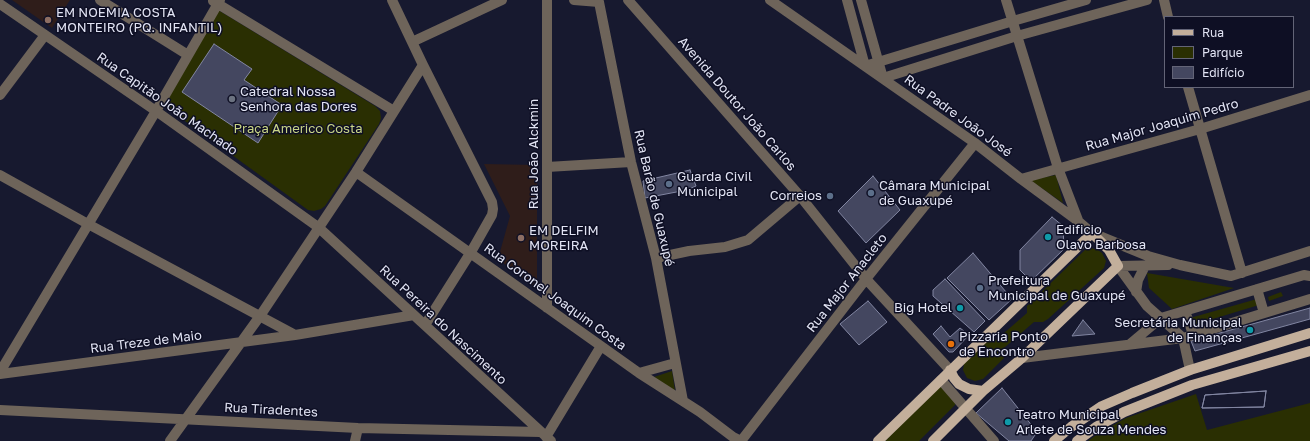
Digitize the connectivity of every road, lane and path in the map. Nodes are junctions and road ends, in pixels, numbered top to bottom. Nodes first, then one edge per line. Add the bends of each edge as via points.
1 (100, 0) edge
2 (392, 0) edge
3 (502, 0) edge
4 (548, 0) edge
5 (574, 0) edge
6 (628, 0) edge
7 (770, 0) edge
8 (847, 0) edge
9 (861, 0) edge
10 (1006, 0) edge
11 (1086, 0) edge
12 (1147, 0) edge
13 (1164, 0) edge
14 (217, 1) edge
15 (599, 1) edge
16 (0, 4) edge
17 (1168, 16) edge
18 (1013, 21) junction
19 (45, 35) junction
20 (1017, 36) junction
21 (412, 42) junction
22 (188, 55) junction
23 (878, 62) junction
24 (423, 66) junction
25 (866, 66) junction
26 (883, 78) junction
27 (1188, 88) edge
28 (0, 95) edge
29 (1310, 95) edge
30 (156, 111) junction
31 (394, 111) junction
32 (1200, 129) junction
33 (975, 143) junction
34 (631, 162) junction
35 (547, 167) junction
36 (1058, 168) junction
37 (356, 172) junction
38 (0, 175) edge
39 (1021, 179) junction
40 (800, 196) junction
41 (1078, 221) junction
42 (88, 224) junction
43 (318, 227) junction
44 (1092, 233) junction
45 (471, 252) junction
46 (1310, 252) edge
47 (656, 258) junction
48 (1180, 265) junction
49 (1118, 266) junction
50 (1145, 266) junction
51 (1242, 273) junction
52 (1310, 276) edge
53 (866, 278) junction
54 (1257, 289) junction
55 (1136, 292) junction
56 (1310, 298) edge
57 (547, 308) junction
58 (1185, 311) junction
59 (1264, 313) junction
60 (414, 315) junction
61 (260, 316) junction
62 (1161, 318) junction
63 (425, 325) junction
64 (1193, 334) junction
65 (1310, 334) edge
66 (295, 336) junction
67 (1183, 338) junction
68 (239, 343) junction
69 (1130, 344) junction
70 (601, 346) junction
71 (1310, 351) edge
72 (1022, 358) junction
73 (675, 363) junction
74 (950, 370) junction
75 (1190, 370) junction
76 (0, 373) edge
77 (639, 373) junction
78 (941, 380) junction
79 (1192, 385) junction
80 (983, 391) junction
81 (683, 401) junction
82 (966, 408) junction
83 (0, 410) edge
84 (186, 419) junction
85 (358, 428) junction
86 (546, 437) edge
87 (736, 440) edge
88 (170, 441) edge
89 (355, 441) edge
90 (878, 441) edge
91 (932, 441) edge
92 (994, 441) edge
93 (1054, 441) edge
94 (1077, 441) edge

1 - 22 street
2 - 21 street
3 - 21 street
4 - 35 street, Rua João Alckmin
5 - 15 street
6 - 40 street, Avenida Doutor João Carlos
7 - 25 street, Rua Padre João José
8 - 25 street
9 - 23 street
10 - 18 street
11 - 18 street
12 - 20 street
13 - 17 street
14 - 22 street
14 - 31 street
15 - 34 street, Rua Barão de Guaxupé
16 - 19 street, Rua Capitão João Machado
18 - 20 street
18 - 23 street
19 - 28 street
19 - 30 street, Rua Capitão João Machado
20 - 26 street
20 - 36 street
21 - 24 street
22 - 30 street
23 - 25 street
23 - 26 street
24 - 31 street
24 - 45 street via 492,202 492,215
25 - 26 street, Rua Padre João José
26 - 33 street, Rua Padre João José
27 - 32 street
29 - 32 street, Rua Major Joaquim Pedro
30 - 42 street
30 - 43 street, Rua Capitão João Machado
31 - 37 street
32 - 36 street, Rua Major Joaquim Pedro
32 - 51 street
33 - 39 street, Rua Padre João José
33 - 53 street, Rua Major Anacleto
34 - 35 street
34 - 47 street, Rua Barão de Guaxupé
35 - 57 street, Rua João Alckmin
36 - 39 street, Rua Major Joaquim Pedro
36 - 41 street
37 - 43 street
37 - 45 street, Rua Coronel Joaquim Costa
38 - 42 street
39 - 41 street, Rua Padre João José
40 - 47 street via 748,240 725,247
40 - 53 street, Avenida Doutor João Carlos
41 - 44 street, Rua Padre João José
42 - 61 street
42 - 76 street
43 - 60 street, Rua Pereira do Nascimento
43 - 61 street
44 - 48 street via 1148,256
44 - 49 main road, Rua Padre João José via 1110,250
44 - 74 main road
45 - 57 street, Rua Coronel Joaquim Costa
45 - 63 street
46 - 51 street
47 - 73 street, Rua Barão de Guaxupé
48 - 50 street
48 - 51 street via 1231,276
49 - 50 street
49 - 55 street
49 - 72 main road
50 - 55 street via 1138,280
52 - 54 street via 1304,275
53 - 74 street, Avenida Doutor João Carlos
53 - 87 street, Rua Major Anacleto
54 - 58 street
54 - 59 street
55 - 62 street
56 - 59 street
57 - 70 street, Rua Coronel Joaquim Costa
58 - 62 street
58 - 64 street
59 - 64 street
60 - 63 street, Rua Pereira do Nascimento
60 - 66 street, Rua Treze de Maio
61 - 66 street
61 - 68 street
62 - 67 street
62 - 69 street
63 - 86 street, Rua Pereira do Nascimento
64 - 67 street
65 - 75 main road
66 - 68 street, Rua Treze de Maio
67 - 69 street
67 - 75 street
68 - 76 street, Rua Treze de Maio
68 - 84 street
69 - 72 street
70 - 77 street, Rua Coronel Joaquim Costa
70 - 86 street
71 - 79 main road
72 - 80 main road
73 - 77 street
73 - 81 street, Rua Barão de Guaxupé
74 - 78 main road
74 - 80 main road via 960,384 969,389
75 - 79 main road
75 - 93 main road via 1102,406
77 - 81 street, Rua Coronel Joaquim Costa
78 - 82 street
78 - 90 main road
79 - 94 main road via 1124,412
80 - 82 main road
81 - 87 street, Rua Coronel Joaquim Costa
82 - 91 main road
82 - 92 street
83 - 84 street, Rua Tiradentes
84 - 85 street, Rua Tiradentes
84 - 88 street
85 - 86 street, Rua Tiradentes
85 - 89 street

